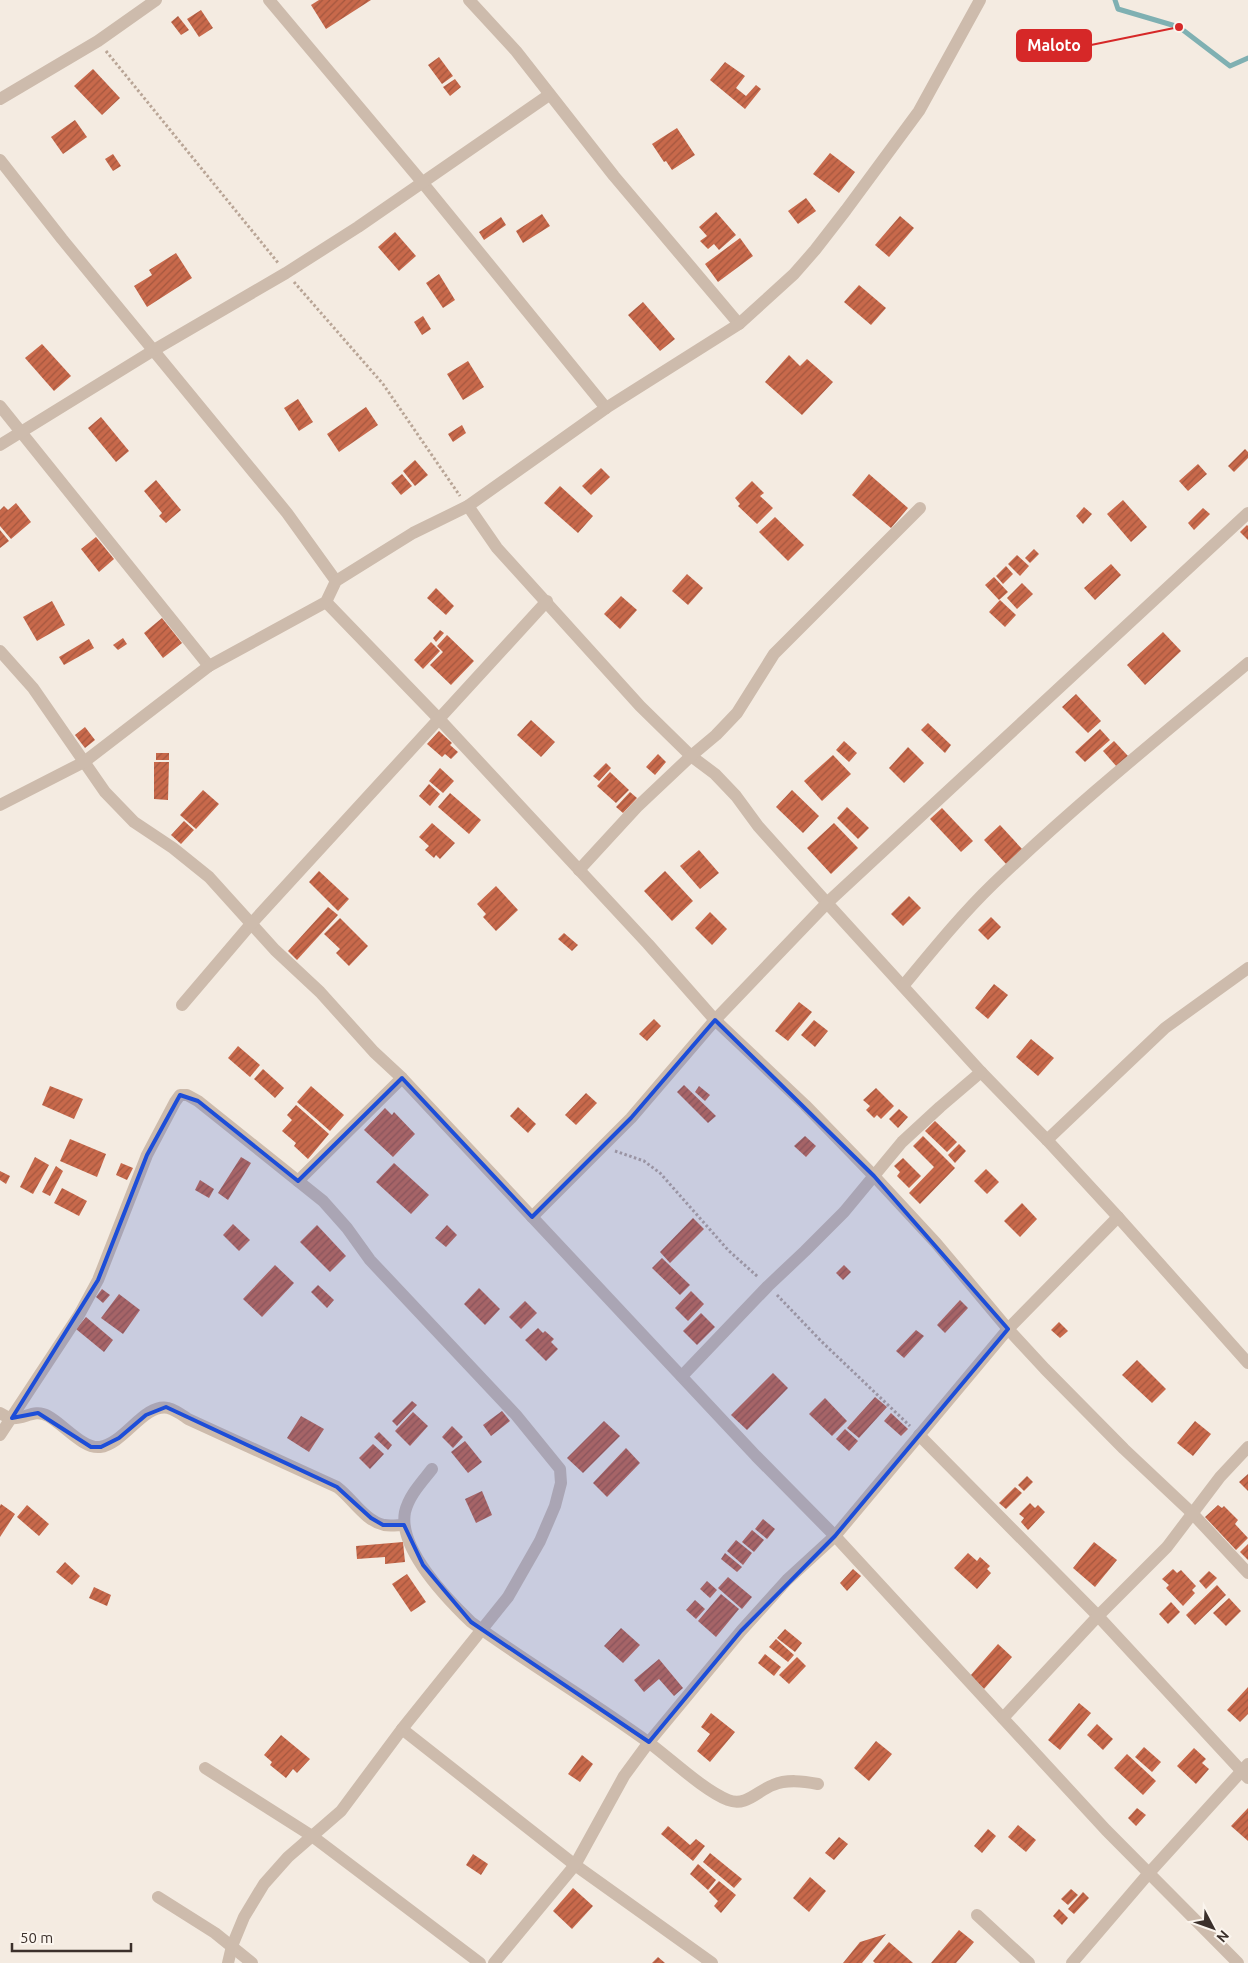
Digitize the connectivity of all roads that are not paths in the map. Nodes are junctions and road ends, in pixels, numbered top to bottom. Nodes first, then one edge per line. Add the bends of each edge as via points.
1 (156, 0) edge
2 (269, 0) edge
3 (469, 0) edge
4 (980, 0) edge
5 (549, 95) junction
6 (0, 99) edge
7 (0, 160) edge
8 (422, 182) junction
9 (739, 324) junction
10 (154, 350) junction
11 (0, 406) edge
12 (606, 408) junction
13 (22, 432) junction
14 (0, 445) edge
15 (468, 506) junction
16 (920, 508) dead end
17 (1248, 513) edge
18 (336, 581) junction
19 (547, 601) junction
20 (326, 602) junction
21 (0, 650) edge
22 (1248, 663) edge
23 (208, 666) junction
24 (440, 720) junction
25 (691, 756) junction
26 (84, 762) junction
27 (0, 805) edge
28 (579, 870) junction
29 (826, 903) junction
30 (251, 924) junction
31 (1248, 968) edge
32 (903, 986) junction
33 (182, 1005) dead end
34 (716, 1020) junction
35 (981, 1072) junction
36 (402, 1078) junction
37 (1047, 1140) junction
38 (874, 1176) junction
39 (298, 1181) junction
40 (532, 1217) junction
41 (1118, 1217) junction
42 (1008, 1329) junction
43 (1248, 1362) edge
44 (682, 1376) junction
45 (6, 1416) edge
46 (0, 1435) edge
47 (919, 1435) junction
48 (1248, 1447) edge
49 (432, 1470) dead end
50 (1192, 1513) junction
51 (404, 1525) junction
52 (835, 1536) junction
53 (1248, 1573) edge
54 (1098, 1616) junction
55 (482, 1630) junction
56 (1004, 1718) junction
57 (402, 1730) junction
58 (649, 1742) junction
59 (205, 1768) dead end
60 (1246, 1771) edge
61 (818, 1784) dead end
62 (312, 1836) junction
63 (575, 1865) junction
64 (1149, 1873) junction
65 (158, 1897) dead end
66 (977, 1915) dead end
67 (232, 1946) junction
68 (228, 1963) edge
69 (252, 1963) edge
70 (480, 1963) edge
71 (494, 1963) edge
72 (712, 1963) edge
73 (1029, 1963) edge
74 (1072, 1963) edge
75 (1238, 1963) edge

1 - 6 street via 98,41
2 - 8 street
3 - 5 street via 516,51
4 - 9 street via 919,111 846,210 794,274
5 - 8 street
5 - 9 street
7 - 10 street
8 - 10 street via 286,273
8 - 12 street
9 - 12 street
10 - 13 street
10 - 18 street via 287,512
11 - 13 street
12 - 15 street
13 - 14 street
13 - 23 street
15 - 18 street via 413,533
15 - 19 street via 497,548
16 - 25 street via 774,654 737,713
17 - 29 street
18 - 20 street
19 - 24 street
19 - 25 street via 640,706
20 - 23 street
20 - 24 street
21 - 26 street via 32,688
22 - 32 street via 993,884
23 - 26 street
24 - 28 street
24 - 30 street
25 - 28 street via 637,807
25 - 29 street via 736,796
26 - 27 street
26 - 30 street via 105,792 134,822 174,848 209,877
28 - 34 street
29 - 32 street
29 - 34 street
30 - 33 street
30 - 36 street
31 - 37 street via 1165,1028
32 - 35 street
34 - 38 street
34 - 40 street via 631,1118
35 - 37 street
35 - 38 street via 902,1142
36 - 39 street
36 - 40 street
37 - 41 street
38 - 42 street via 976,1288
38 - 44 street via 844,1212
39 - 45 street via 198,1100 180,1096 147,1155 98,1280 78,1315
39 - 55 street via 323,1201 370,1260 516,1415 560,1469 561,1483 555,1506 540,1541 508,1597
40 - 44 street
41 - 42 street
41 - 43 street
42 - 47 street
42 - 50 street via 1124,1449
44 - 52 street
45 - 46 street
45 - 51 street via 38,1413 48,1416 91,1447 101,1447 119,1438 146,1415 166,1407 337,1487 383,1525
47 - 52 street
47 - 54 street
48 - 50 street
49 - 51 street via 412,1495
50 - 53 street
50 - 54 street via 1167,1547
51 - 55 street via 411,1546 433,1579 455,1607
52 - 56 street
52 - 58 street via 787,1580 741,1630
54 - 56 street
54 - 60 street
55 - 57 street
55 - 58 street
56 - 64 street
57 - 62 street via 341,1811
57 - 63 street
58 - 61 street via 727,1800 748,1800 782,1782
58 - 63 street via 624,1776
59 - 62 street
60 - 64 street
62 - 67 street via 264,1884 244,1917
62 - 70 street
63 - 71 street
63 - 72 street
64 - 74 street
64 - 75 street
65 - 67 street
66 - 73 street
67 - 68 street
67 - 69 street

